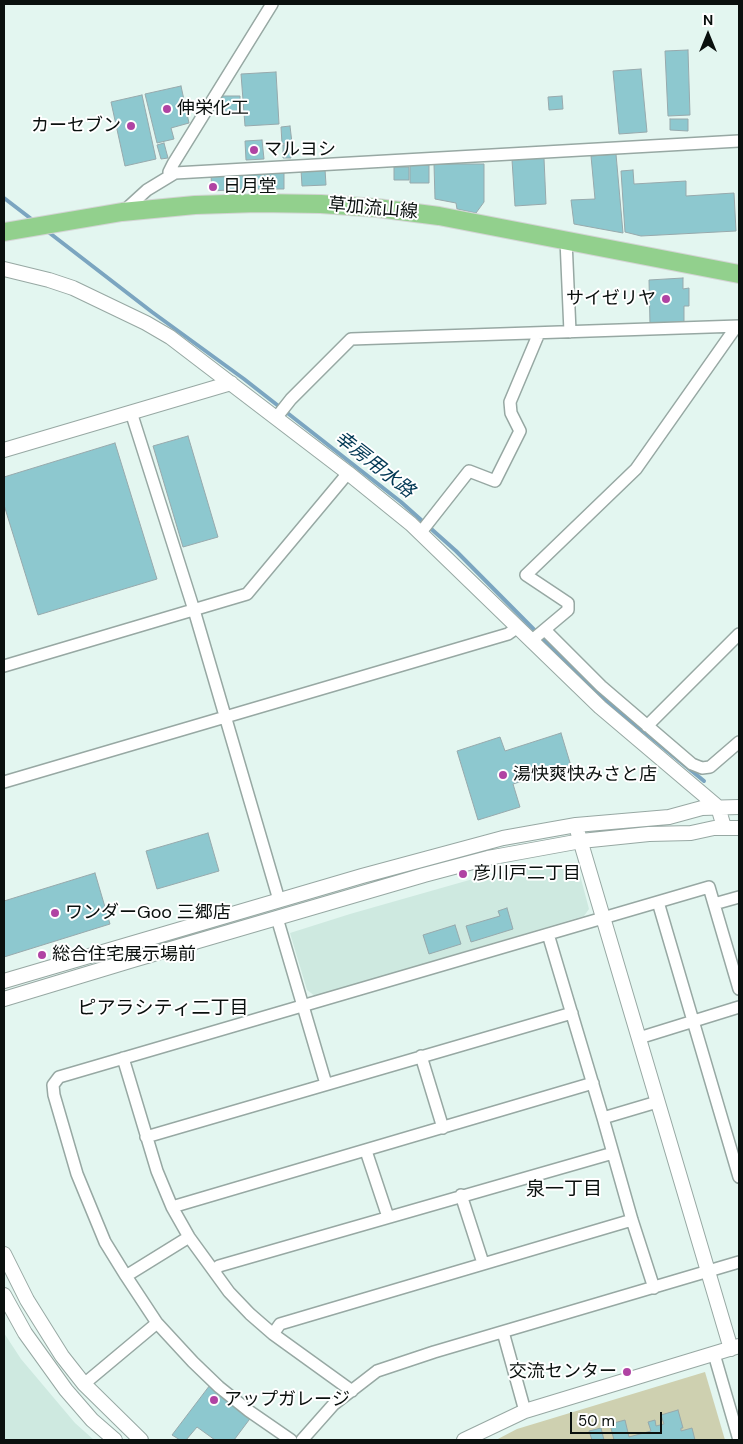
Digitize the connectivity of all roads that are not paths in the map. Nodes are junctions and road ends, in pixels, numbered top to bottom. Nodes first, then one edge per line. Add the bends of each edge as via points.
1 (272, 4) edge
2 (739, 141) edge
3 (170, 176) junction
4 (122, 212) junction
5 (4, 232) edge
6 (566, 240) junction
7 (4, 269) edge
8 (739, 274) edge
9 (737, 326) edge
10 (570, 332) junction
11 (539, 333) junction
12 (231, 383) junction
13 (131, 412) junction
14 (276, 418) junction
15 (4, 450) edge
16 (348, 473) junction
17 (421, 532) junction
18 (194, 610) junction
19 (518, 627) junction
20 (545, 630) junction
21 (739, 634) edge
22 (531, 641) junction
23 (4, 666) edge
24 (225, 717) junction
25 (647, 726) junction
26 (739, 742) edge
27 (4, 782) edge
28 (718, 807) junction
29 (739, 808) edge
30 (576, 825) junction
31 (724, 827) junction
32 (739, 828) edge
33 (581, 841) junction
34 (739, 897) edge
35 (279, 900) junction
36 (658, 902) junction
37 (714, 904) junction
38 (277, 918) junction
39 (604, 918) junction
40 (548, 934) junction
41 (4, 981) edge
42 (739, 989) edge
43 (4, 999) edge
44 (303, 1006) junction
45 (739, 1007) edge
46 (572, 1013) junction
47 (693, 1021) junction
48 (639, 1038) junction
49 (422, 1056) junction
50 (123, 1058) junction
51 (593, 1083) junction
52 (326, 1084) junction
53 (657, 1102) junction
54 (603, 1118) junction
55 (443, 1128) junction
56 (146, 1136) junction
57 (366, 1151) junction
58 (613, 1153) junction
59 (739, 1177) edge
60 (461, 1195) junction
61 (172, 1207) junction
62 (388, 1217) junction
63 (632, 1220) junction
64 (189, 1237) junction
65 (4, 1254) edge
66 (739, 1262) edge
67 (483, 1263) junction
68 (214, 1271) junction
69 (708, 1272) junction
70 (126, 1276) junction
71 (654, 1288) junction
72 (4, 1296) edge
73 (157, 1323) junction
74 (503, 1332) junction
75 (273, 1334) junction
76 (735, 1347) edge
77 (714, 1354) junction
78 (84, 1384) junction
79 (352, 1391) junction
80 (525, 1411) junction
81 (738, 1433) edge
82 (115, 1440) edge
83 (141, 1440) edge
84 (291, 1440) edge
85 (302, 1440) edge
86 (464, 1440) edge

1 - 3 street via 172,164
2 - 3 street via 185,172
3 - 4 street via 147,190
4 - 5 main road, 草加流山線
4 - 6 main road, 草加流山線 via 258,203 367,207 440,216
6 - 8 main road, 草加流山線
6 - 10 street
7 - 12 street via 73,288 146,323
9 - 10 street
9 - 20 street via 636,469 526,575 568,603 568,610
10 - 11 street
11 - 14 street via 352,339
11 - 17 street via 510,402 511,413 520,432 495,481 469,471
12 - 13 street
12 - 14 street
13 - 15 street
13 - 18 street
14 - 16 street
16 - 17 street
16 - 18 street via 247,594
17 - 19 street
18 - 23 street
18 - 24 street
19 - 22 street
19 - 24 street via 508,634
20 - 22 street
20 - 25 street
21 - 25 street
22 - 28 street via 600,707
24 - 27 street
24 - 35 street
25 - 26 street via 692,764 702,768 710,767
28 - 29 street
28 - 30 street via 669,817
28 - 31 street
30 - 33 street
30 - 35 street via 459,848
31 - 32 street
31 - 33 street via 691,833
33 - 38 street via 488,858
33 - 39 street
34 - 37 street
35 - 41 street
36 - 37 street via 708,887
36 - 39 street
36 - 47 street
37 - 42 street
38 - 43 street
38 - 44 street
39 - 40 street
39 - 48 street
40 - 44 street
40 - 46 street
44 - 50 street
44 - 52 street
45 - 47 street
46 - 49 street
46 - 51 street
47 - 48 street
47 - 59 street
48 - 53 street
49 - 52 street
49 - 55 street
50 - 56 street
50 - 70 street via 58,1077 52,1085 76,1174 105,1242
51 - 54 street
51 - 55 street
52 - 56 street
53 - 54 street
53 - 69 street
54 - 58 street
55 - 57 street
56 - 61 street
57 - 61 street
57 - 62 street
58 - 60 street
58 - 63 street
60 - 62 street
60 - 67 street
61 - 64 street
62 - 68 street via 219,1266
63 - 67 street
63 - 71 street
64 - 68 street
64 - 70 street
65 - 78 street via 27,1300
66 - 69 street
67 - 75 street via 280,1324
68 - 75 street via 229,1292
69 - 71 street
69 - 76 street
70 - 73 street
71 - 74 street
72 - 82 street via 61,1384 92,1420
73 - 78 street
73 - 84 street via 219,1387
74 - 79 street via 377,1371
74 - 80 street
75 - 79 street
76 - 77 street
77 - 80 street
77 - 81 street
78 - 83 street
79 - 85 street via 333,1405
80 - 86 street

